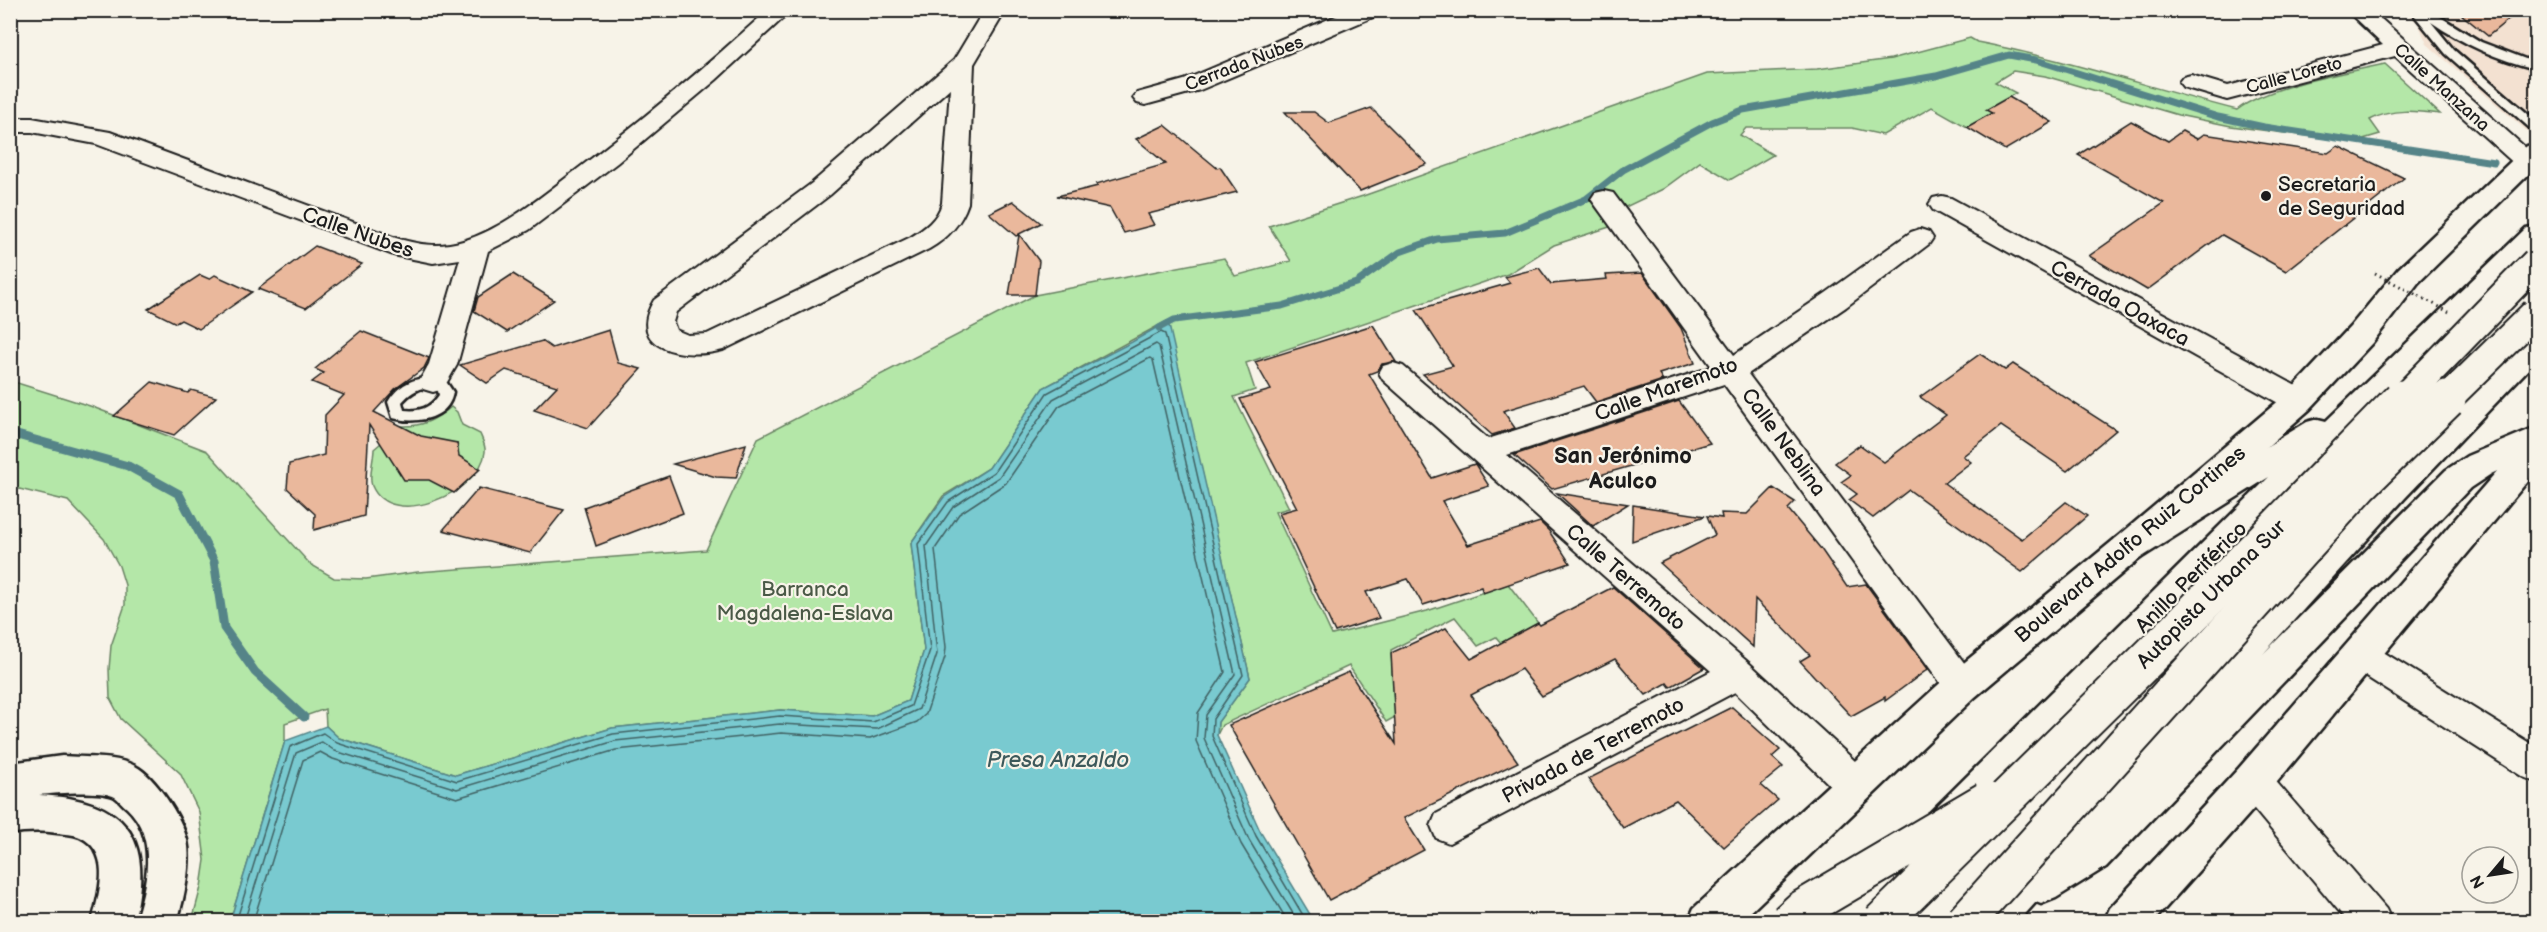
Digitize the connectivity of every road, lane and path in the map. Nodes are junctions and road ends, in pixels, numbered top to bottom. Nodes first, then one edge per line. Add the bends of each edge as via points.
1 (781, 10) edge
2 (995, 10) edge
3 (1322, 10) edge
4 (1370, 10) edge
5 (2357, 10) edge
6 (2415, 10) edge
7 (2422, 10) edge
8 (1342, 24) junction
9 (2398, 48) junction
10 (963, 64) junction
11 (2536, 66) edge
12 (2191, 82) dead end
13 (1145, 98) dead end
14 (21, 125) edge
15 (2536, 127) edge
16 (10, 146) edge
17 (2532, 157) edge
18 (1604, 199) dead end
19 (1942, 204) dead end
20 (2536, 235) edge
21 (1920, 238) dead end
22 (477, 245) junction
23 (2536, 262) edge
24 (2536, 312) edge
25 (2536, 343) edge
26 (1732, 371) junction
27 (1393, 373) dead end
28 (433, 382) dead end
29 (2299, 401) junction
30 (2363, 404) junction
31 (2536, 439) edge
32 (2536, 449) edge
33 (1483, 452) junction
34 (2127, 549) junction
35 (2360, 655) junction
36 (1737, 674) junction
37 (1962, 686) junction
38 (2536, 766) edge
39 (2031, 774) junction
40 (10, 781) edge
41 (2253, 781) junction
42 (1855, 785) junction
43 (10, 816) edge
44 (1449, 826) dead end
45 (1996, 914) edge
46 (113, 921) edge
47 (156, 921) edge
48 (1708, 921) edge
49 (1788, 921) edge
50 (1849, 921) edge
51 (1881, 921) edge
52 (1965, 921) edge
53 (2125, 921) edge
54 (2373, 921) edge

1 - 22 street, Calle Nubes via 613,155 508,232
2 - 10 street
3 - 8 street
4 - 8 street, Cerrada Nubes
5 - 9 street, Calle Manzana
6 - 15 lane via 2450,52
7 - 11 lane via 2466,39
8 - 13 street, Cerrada Nubes via 1192,85
9 - 12 street, Calle Loreto via 2227,93
9 - 17 street, Calle Manzana
10 - 10 street via 820,189 664,307 659,322 664,336 679,344 713,343 940,230 948,222 955,203
14 - 16 street
14 - 22 street, Calle Nubes via 101,137 422,255 450,254
17 - 29 main road, Boulevard Adolfo Ruiz Cortines via 2408,276 2361,335
18 - 26 street, Calle Neblina
19 - 29 street, Cerrada Oaxaca
20 - 30 main road, Anillo Periférico
21 - 26 street, Calle Maremoto
22 - 28 street via 443,365
23 - 39 main road, Autopista Urbana Sur, bridge
24 - 52 main road, Autopista Urbana Sur, bridge via 2360,484
25 - 45 main road via 2393,489
26 - 33 street, Calle Maremoto
26 - 37 street, Calle Neblina
27 - 33 street, Calle Terremoto
29 - 34 main road, Boulevard Adolfo Ruiz Cortines
30 - 34 main road
30 - 50 main road, Anillo Periférico
31 - 45 main road via 2458,480 2092,852
32 - 35 main road
33 - 36 street, Calle Terremoto
34 - 37 main road, Boulevard Adolfo Ruiz Cortines
35 - 38 street
35 - 41 main road
36 - 42 street, Calle Terremoto
36 - 44 street, Privada de Terremoto
37 - 42 main road, Boulevard Adolfo Ruiz Cortines
39 - 49 main road, bridge
39 - 51 main road, Autopista Urbana Sur, bridge
40 - 47 main road via 62,774 123,779 148,802 166,840 166,892
41 - 53 main road
41 - 54 street
42 - 48 main road, Boulevard Adolfo Ruiz Cortines
43 - 46 main road via 70,815 102,826 121,854 122,891

